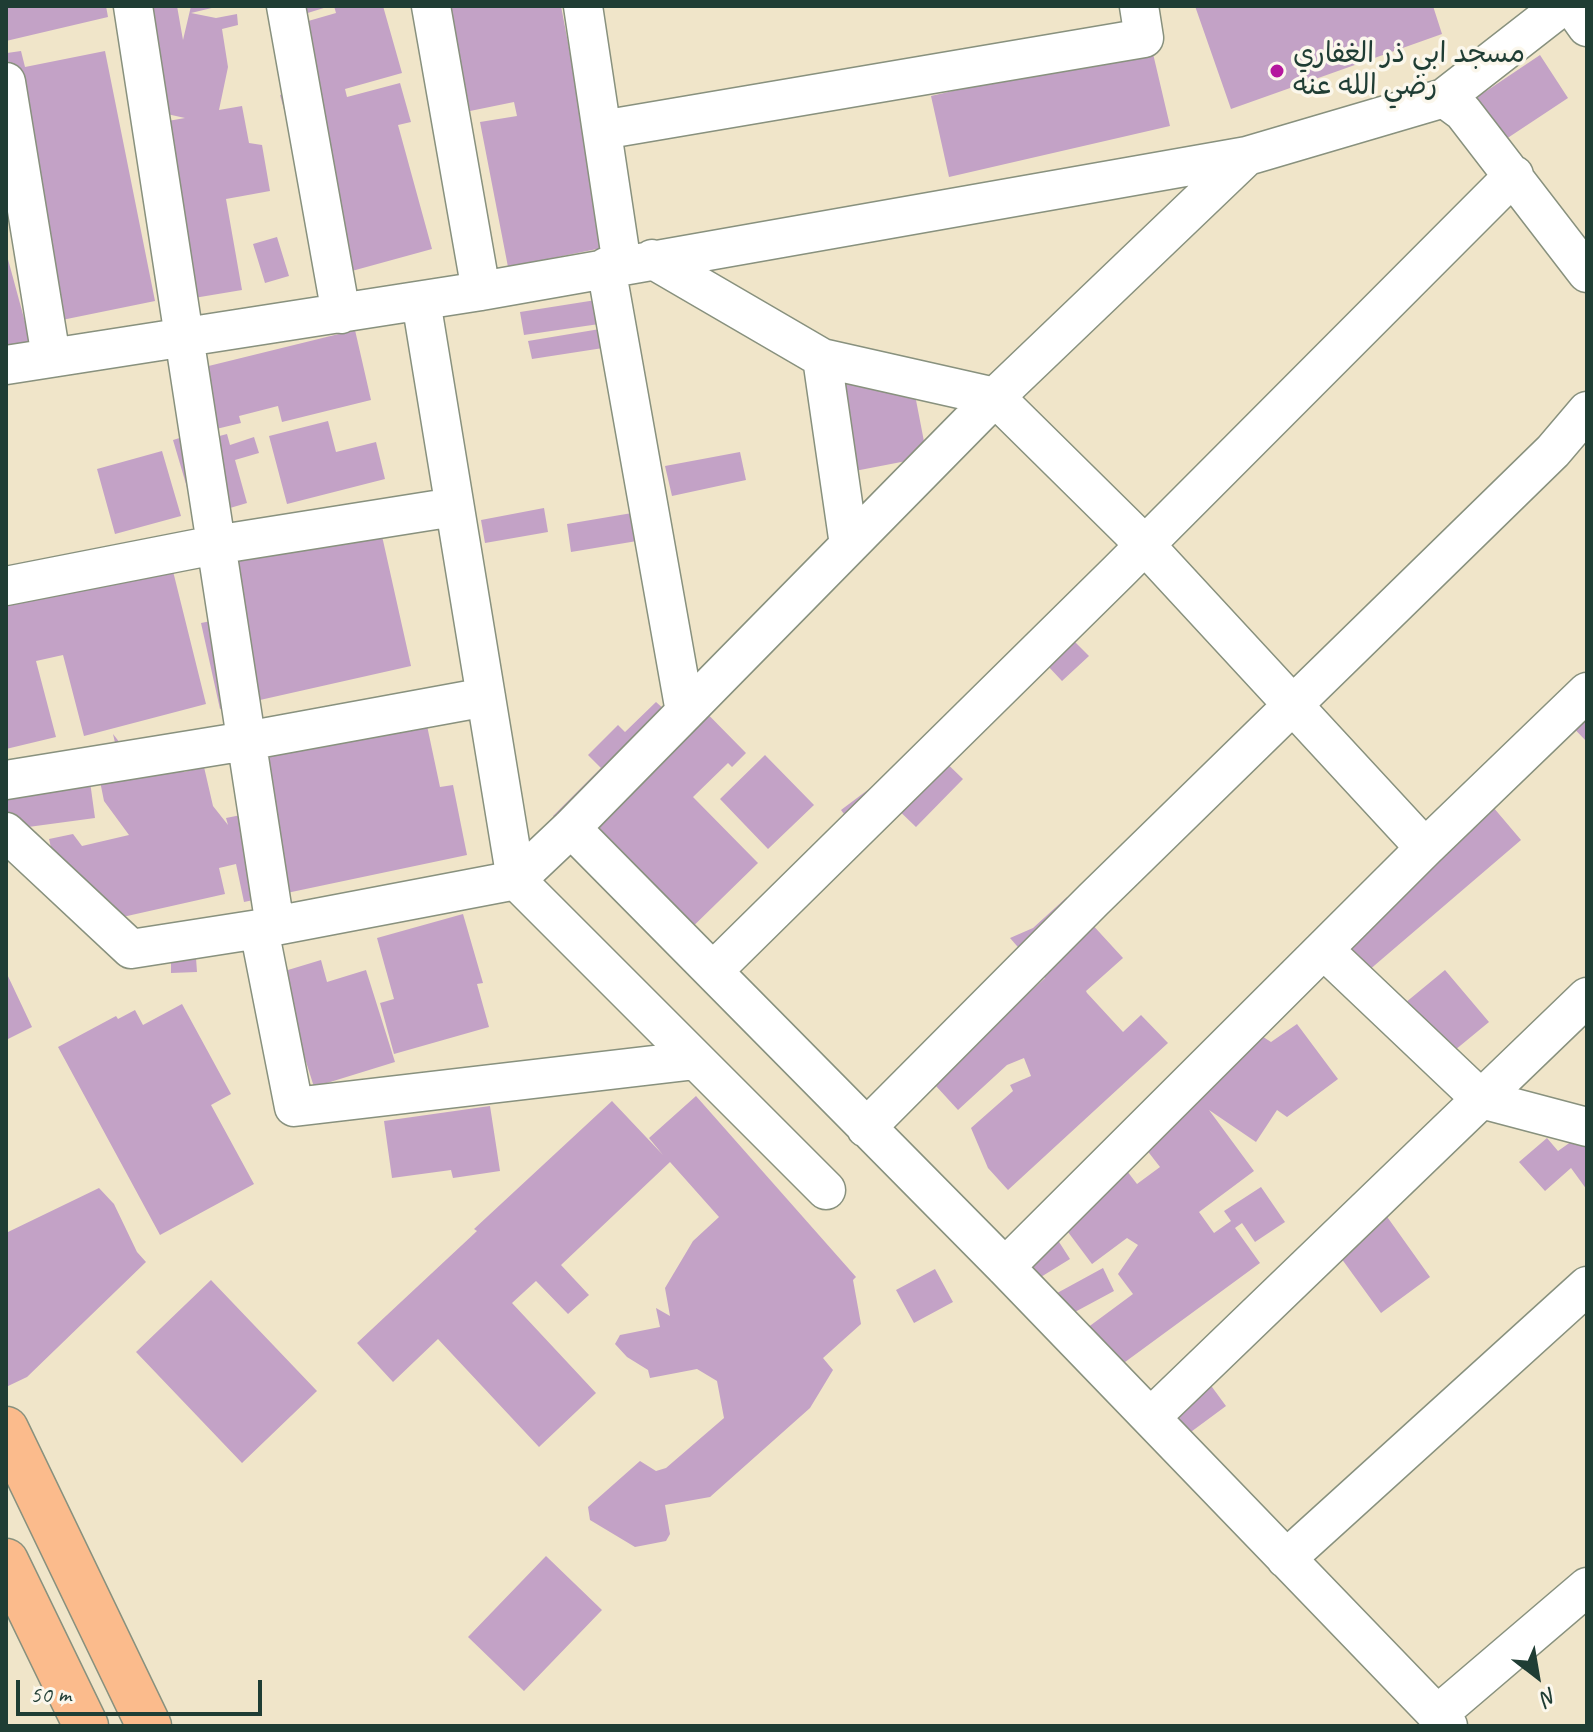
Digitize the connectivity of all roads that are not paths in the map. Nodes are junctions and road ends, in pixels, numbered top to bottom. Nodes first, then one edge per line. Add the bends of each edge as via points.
1 (133, 6) edge
2 (286, 6) edge
3 (431, 6) edge
4 (583, 6) edge
5 (1139, 6) edge
6 (1562, 6) edge
7 (1572, 6) edge
8 (1587, 27) edge
9 (6, 82) edge
10 (1444, 98) junction
11 (602, 130) junction
12 (1247, 156) junction
13 (1514, 175) junction
14 (626, 264) junction
15 (1587, 273) edge
16 (481, 291) junction
17 (421, 301) junction
18 (341, 314) junction
19 (183, 336) junction
20 (51, 357) junction
21 (822, 358) junction
22 (6, 365) edge
23 (995, 397) junction
24 (1587, 411) edge
25 (454, 507) junction
26 (215, 545) junction
27 (849, 545) junction
28 (1145, 545) junction
29 (6, 586) edge
30 (1587, 692) edge
31 (486, 697) junction
32 (1294, 704) junction
33 (685, 712) junction
34 (246, 741) junction
35 (6, 780) edge
36 (571, 828) junction
37 (6, 832) edge
38 (1425, 848) junction
39 (516, 880) junction
40 (267, 928) junction
41 (1324, 950) junction
42 (713, 971) junction
43 (1587, 997) edge
44 (696, 1060) junction
45 (1481, 1099) junction
46 (1587, 1127) edge
47 (866, 1128) junction
48 (826, 1190) dead end
49 (1005, 1267) junction
50 (1587, 1286) edge
51 (1151, 1417) junction
52 (6, 1429) edge
53 (1286, 1559) junction
54 (6, 1561) edge
55 (1587, 1587) edge
56 (1442, 1720) edge
57 (86, 1726) edge
58 (149, 1726) edge

1 - 19 street
2 - 18 street
3 - 16 street
4 - 11 street
5 - 11 street via 1144,38
6 - 10 street
7 - 8 street
9 - 20 street
10 - 12 street
10 - 13 street via 1463,112
11 - 14 street
12 - 14 street
12 - 23 street
13 - 15 street
13 - 28 street
14 - 16 street
14 - 21 street
14 - 33 street
16 - 17 street
17 - 18 street
17 - 25 street
18 - 19 street
19 - 20 street
19 - 26 street
20 - 22 street
21 - 23 street
21 - 27 street
23 - 27 street
23 - 28 street
24 - 32 street via 1553,451
25 - 26 street
25 - 31 street
26 - 29 street
26 - 34 street
27 - 33 street
28 - 32 street
28 - 42 street
30 - 38 street
31 - 34 street
31 - 39 street
32 - 38 street
32 - 47 street
33 - 36 street
34 - 35 street
34 - 40 street
36 - 39 street
36 - 42 street
37 - 40 street via 131,949
38 - 41 street
39 - 40 street
39 - 44 street
40 - 44 street via 294,1107
41 - 45 street
41 - 49 street
42 - 47 street
43 - 45 street
44 - 48 street
45 - 46 street
45 - 51 street
47 - 49 street
49 - 51 street
50 - 53 street
51 - 53 street
52 - 58 main road
53 - 56 street
54 - 57 main road
55 - 56 street

